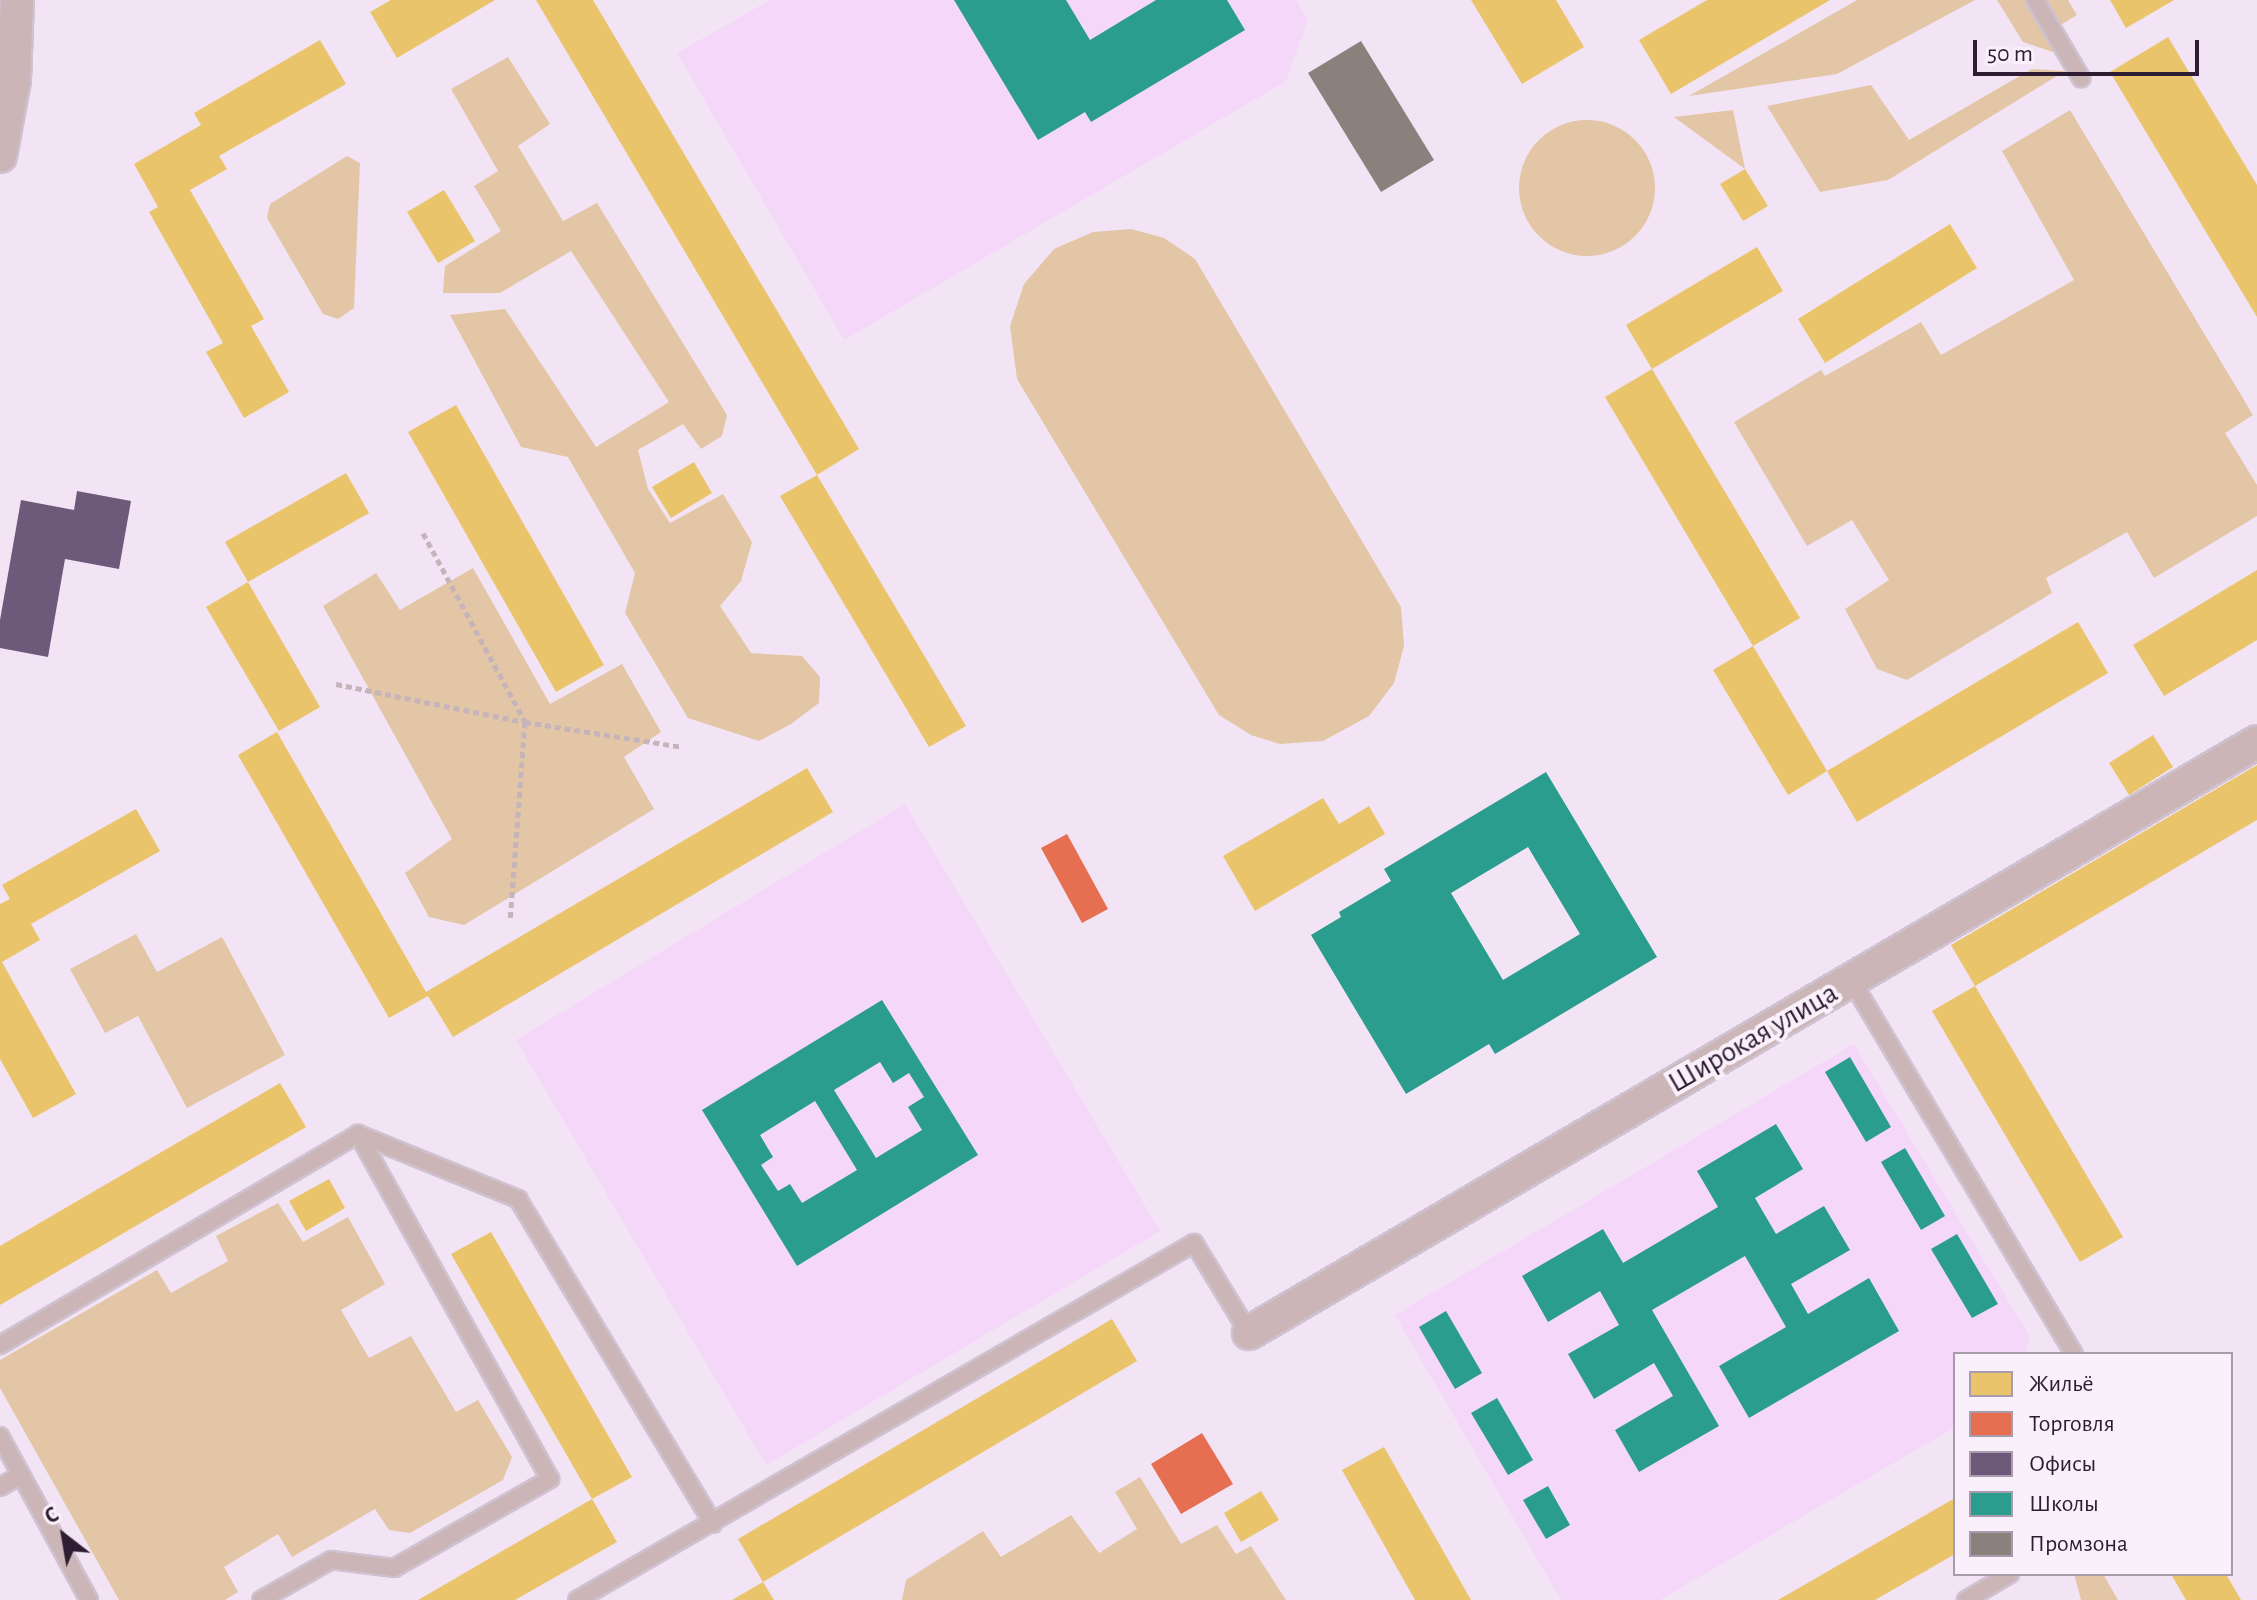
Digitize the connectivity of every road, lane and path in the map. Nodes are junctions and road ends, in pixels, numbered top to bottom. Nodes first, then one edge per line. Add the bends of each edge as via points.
1 (17, 0) edge
2 (2035, 0) edge
3 (2081, 78) dead end
4 (0, 156) edge
5 (423, 533) dead end
6 (336, 684) dead end
7 (525, 722) junction
8 (2257, 742) edge
9 (682, 747) dead end
10 (510, 920) dead end
11 (1851, 980) junction
12 (358, 1134) junction
13 (1249, 1333) joint
14 (0, 1345) edge
15 (2073, 1352) edge
16 (0, 1436) edge
17 (21, 1475) junction
18 (0, 1487) edge
19 (713, 1524) junction
20 (2007, 1576) edge
21 (601, 1594) edge
22 (89, 1600) edge
23 (261, 1600) edge
24 (577, 1600) edge
25 (1966, 1600) edge

1 - 4 street via 14,80
2 - 3 lane
5 - 7 path
6 - 7 path
7 - 9 path
7 - 10 path
8 - 11 street, Широкая улица
11 - 13 street, Широкая улица
11 - 15 lane
12 - 14 lane
12 - 19 lane via 518,1199
12 - 23 lane via 550,1479 394,1568 331,1560
13 - 19 lane via 1194,1243
16 - 17 lane
17 - 18 lane
17 - 22 lane
19 - 21 lane
20 - 25 lane
21 - 24 lane

